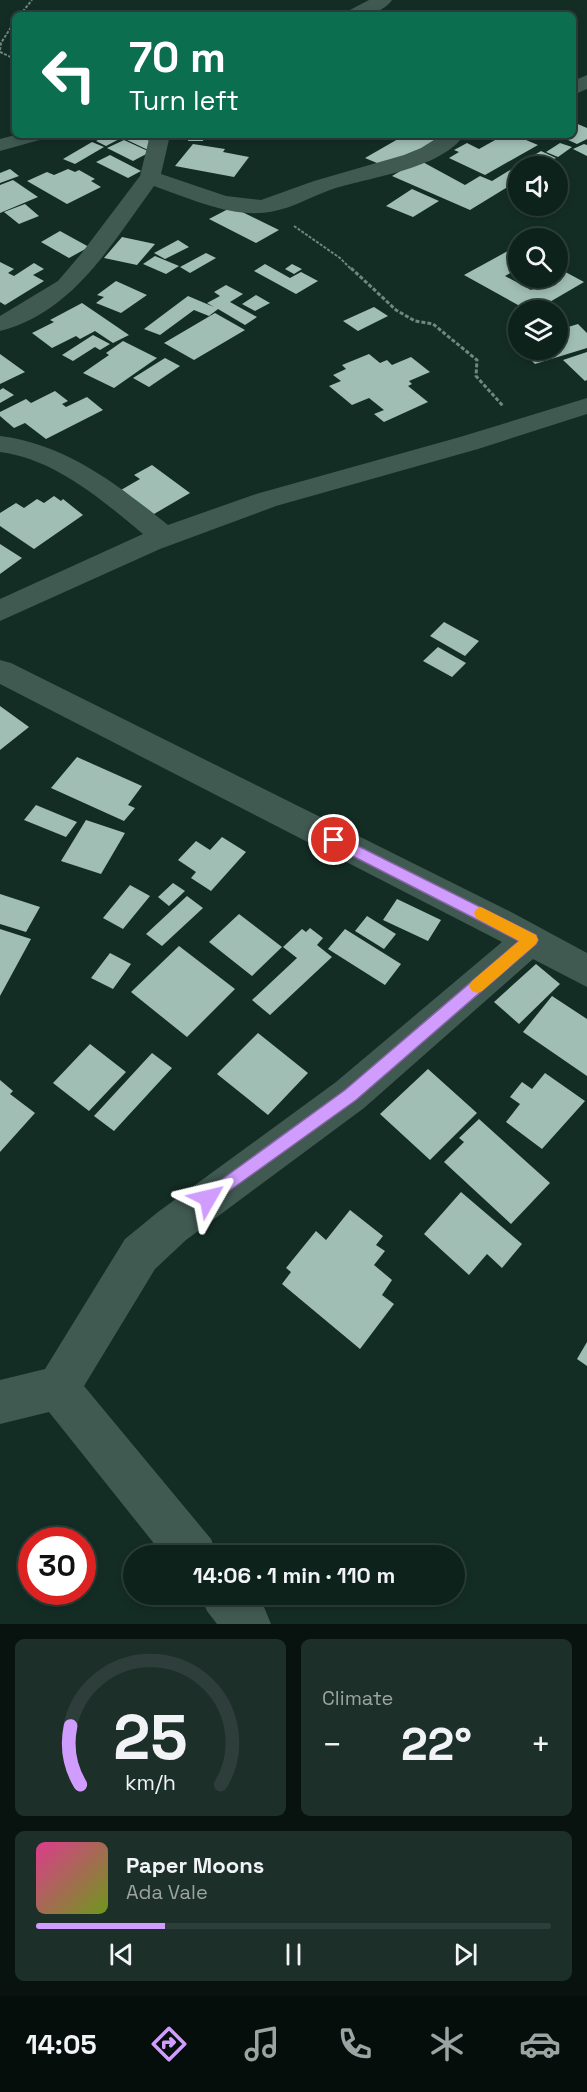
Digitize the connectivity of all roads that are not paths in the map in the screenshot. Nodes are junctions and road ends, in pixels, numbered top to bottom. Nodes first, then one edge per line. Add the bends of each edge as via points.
1 (383, 0) edge
2 (360, 12) edge
3 (25, 138) edge
4 (159, 138) edge
5 (449, 138) edge
6 (0, 145) edge
7 (150, 177) junction
8 (0, 324) edge
9 (587, 406) edge
10 (0, 444) edge
11 (164, 537) junction
12 (0, 611) edge
13 (0, 671) edge
14 (530, 940) junction
15 (587, 971) edge
16 (58, 1388) junction
17 (0, 1402) edge
18 (185, 1545) edge
19 (232, 1605) edge
20 (247, 1624) edge

1 - 2 street
3 - 6 street
4 - 7 street
5 - 7 street via 403,162 262,207 219,200
7 - 8 street via 66,286
9 - 11 street via 266,500
10 - 11 street via 16,444 53,458 121,501
11 - 12 street
13 - 14 street
14 - 15 street
14 - 16 street via 350,1095 190,1212 140,1254
16 - 17 street
16 - 18 street
19 - 20 street

